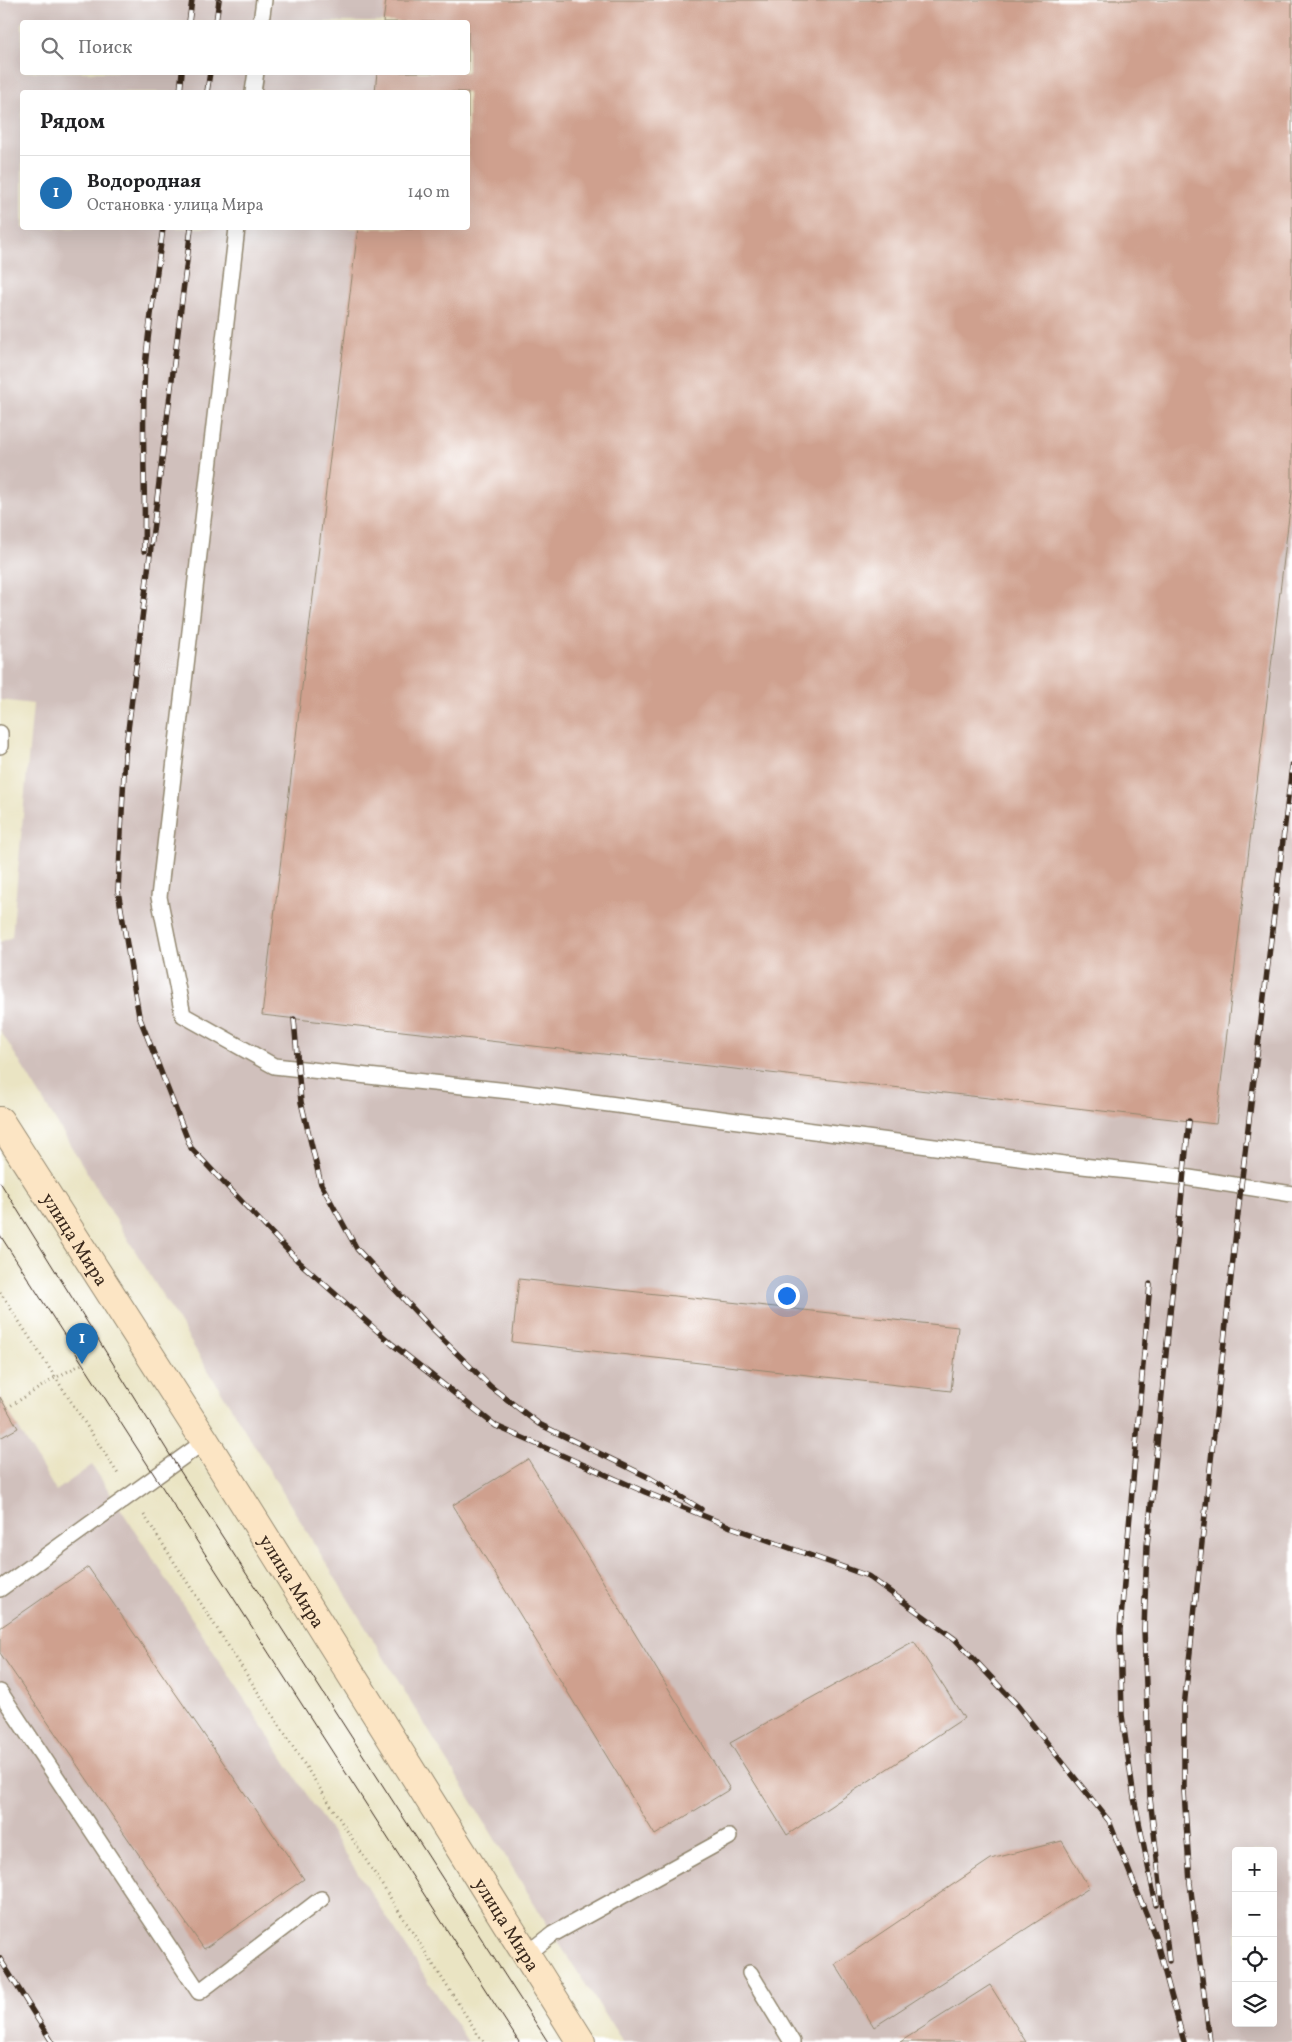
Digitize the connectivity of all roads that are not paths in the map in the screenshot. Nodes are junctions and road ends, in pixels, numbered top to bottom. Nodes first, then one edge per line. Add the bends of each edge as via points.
1 (264, 0) edge
2 (261, 20) edge
3 (256, 75) edge
4 (253, 90) edge
5 (237, 230) edge
6 (0, 733) edge
7 (0, 746) edge
8 (0, 1121) edge
9 (1292, 1194) edge
10 (205, 1442) junction
11 (0, 1589) edge
12 (0, 1692) edge
13 (729, 1837) dead end
14 (321, 1899) dead end
15 (526, 1955) junction
16 (750, 1974) dead end
17 (581, 2042) edge
18 (792, 2042) edge

1 - 2 lane
3 - 4 lane
5 - 9 lane via 158,897 183,1014 274,1066 518,1092 1183,1177
6 - 7 lane
8 - 10 main road, улица Мира
10 - 11 lane
10 - 15 main road, улица Мира
12 - 14 lane via 199,1992
13 - 15 lane via 553,1934
15 - 17 main road, улица Мира
16 - 18 lane

